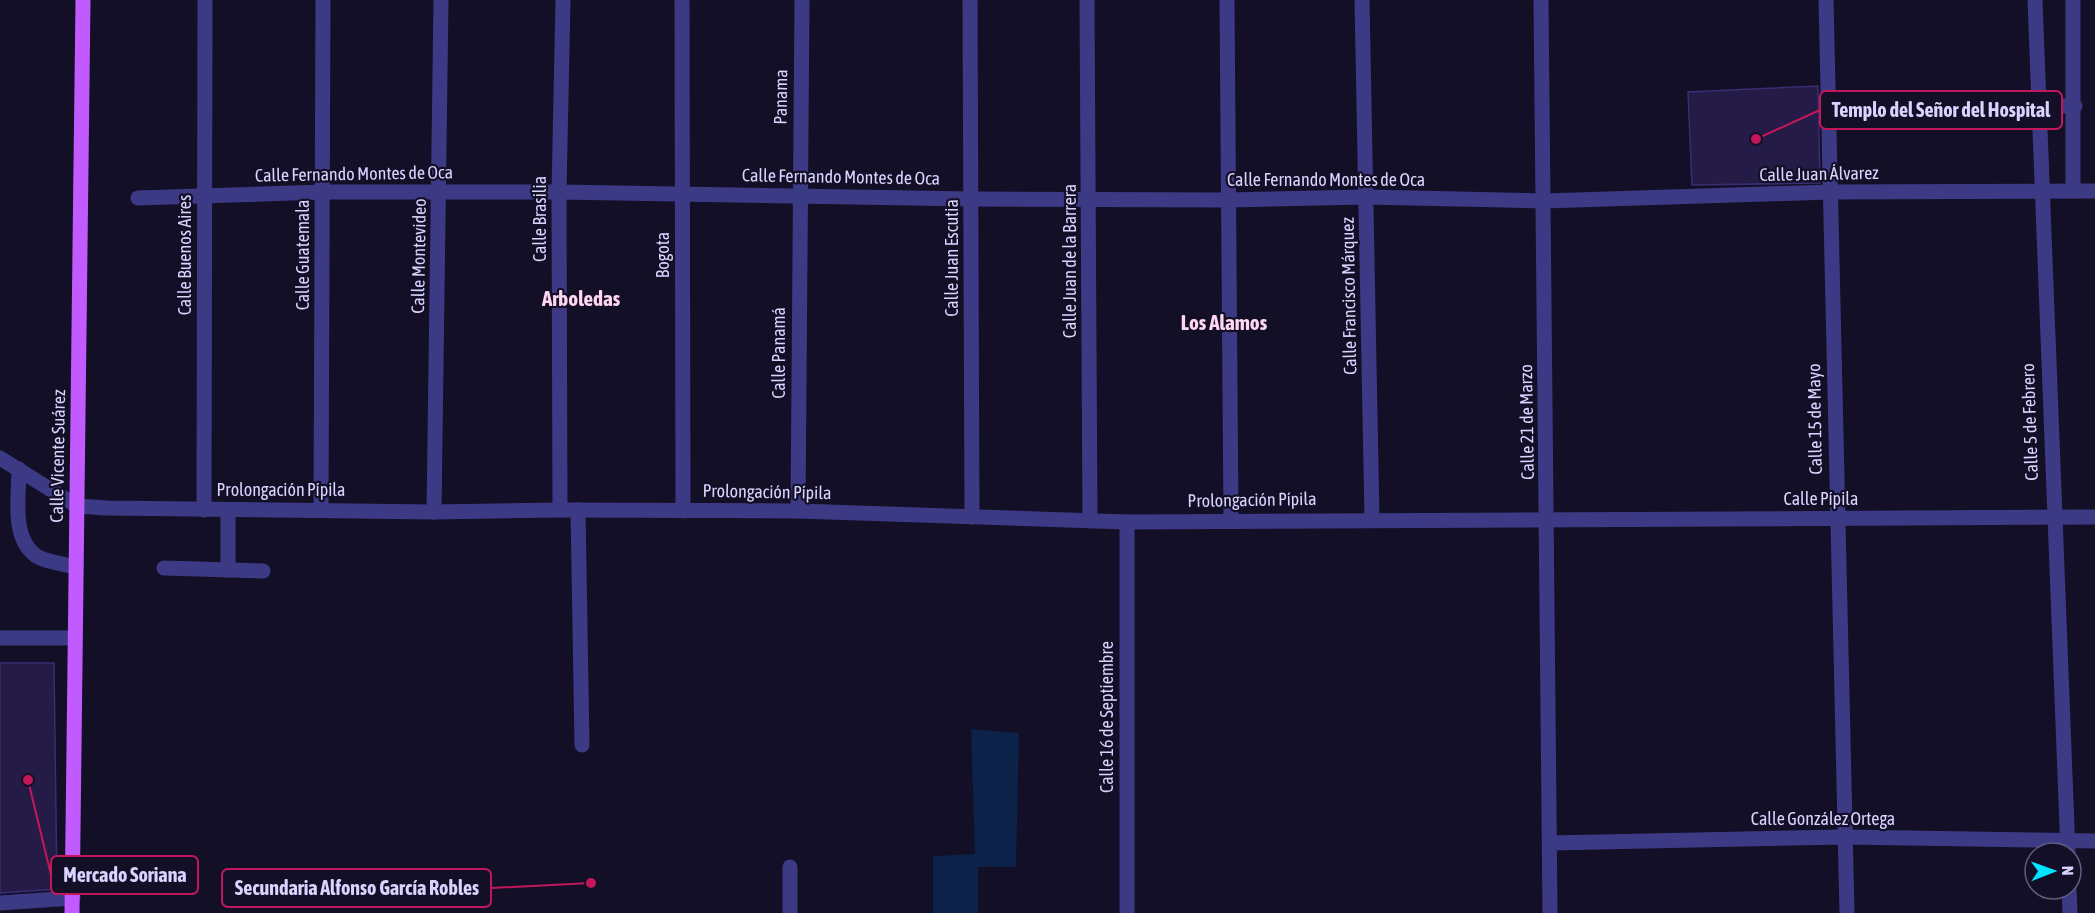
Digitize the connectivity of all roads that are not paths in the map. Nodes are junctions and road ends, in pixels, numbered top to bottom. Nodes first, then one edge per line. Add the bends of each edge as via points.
1 (82, 0) edge
2 (205, 0) edge
3 (323, 0) edge
4 (441, 0) edge
5 (563, 0) edge
6 (682, 0) edge
7 (802, 0) edge
8 (970, 0) edge
9 (1087, 0) edge
10 (1227, 0) edge
11 (1362, 0) edge
12 (1541, 0) edge
13 (1826, 0) edge
14 (2035, 0) edge
15 (2073, 0) edge
16 (2038, 106) junction
17 (2075, 106) junction
18 (2041, 190) junction
19 (2073, 191) junction
20 (2095, 191) edge
21 (323, 192) junction
22 (440, 192) junction
23 (559, 192) junction
24 (1830, 192) junction
25 (683, 194) junction
26 (205, 195) junction
27 (800, 195) junction
28 (1367, 197) junction
29 (138, 198) dead end
30 (971, 199) junction
31 (1090, 199) junction
32 (1229, 200) junction
33 (1544, 201) junction
34 (0, 458) edge
35 (19, 469) junction
36 (77, 506) junction
37 (204, 510) junction
38 (228, 510) junction
39 (321, 510) junction
40 (560, 510) junction
41 (578, 510) junction
42 (683, 511) junction
43 (798, 511) junction
44 (434, 512) junction
45 (2053, 516) junction
46 (972, 517) junction
47 (2095, 517) edge
48 (1231, 519) junction
49 (1372, 519) junction
50 (1548, 519) junction
51 (1836, 519) junction
52 (1090, 521) junction
53 (1127, 522) junction
54 (76, 567) junction
55 (164, 568) dead end
56 (228, 570) junction
57 (263, 571) dead end
58 (0, 638) edge
59 (75, 638) junction
60 (582, 745) dead end
61 (1845, 837) junction
62 (2068, 841) edge
63 (1550, 843) junction
64 (2023, 845) edge
65 (790, 867) dead end
66 (0, 903) edge
67 (73, 905) edge
68 (35, 907) edge
69 (790, 913) edge
70 (1127, 913) edge
71 (1550, 913) edge
72 (1847, 913) edge

1 - 36 main road, Calle Vicente Suárez
2 - 26 street, Calle Buenos Aires
3 - 21 street, Calle Guatemala
4 - 22 street, Calle Montevideo
5 - 23 street, Calle Brasilia
6 - 25 street, Bogota
7 - 27 street, Panama
8 - 30 street, Calle Juan Escutia
9 - 31 street, Calle Juan de la Barrera
10 - 32 street
11 - 28 street, Calle Francisco Márquez
12 - 33 street, Calle 21 de Marzo
13 - 24 street, Calle 15 de Mayo
14 - 16 street, Calle 5 de Febrero
15 - 17 street
16 - 17 street
16 - 18 street, Calle 5 de Febrero
17 - 19 street
18 - 19 street, Calle Juan Álvarez
18 - 24 street, Calle Juan Álvarez
18 - 45 street, Calle 5 de Febrero
19 - 20 street, Calle Juan Álvarez
21 - 22 street, Calle Fernando Montes de Oca
21 - 26 street, Calle Fernando Montes de Oca
21 - 39 street, Calle Guatemala
22 - 23 street, Calle Fernando Montes de Oca
22 - 44 street, Calle Montevideo
23 - 25 street, Calle Fernando Montes de Oca
23 - 40 street, Calle Brasilia
24 - 33 street, Calle Juan Álvarez
24 - 51 street, Calle 15 de Mayo
25 - 27 street, Calle Fernando Montes de Oca
25 - 42 street, Bogota
26 - 29 street, Calle Fernando Montes de Oca
26 - 37 street, Calle Buenos Aires
27 - 30 street, Calle Fernando Montes de Oca
27 - 43 street, Calle Panamá
28 - 32 street, Calle Fernando Montes de Oca
28 - 33 street, Calle Fernando Montes de Oca
28 - 49 street, Calle Francisco Márquez
30 - 31 street, Calle Fernando Montes de Oca
30 - 46 street, Calle Juan Escutia
31 - 32 street, Calle Fernando Montes de Oca
31 - 52 street, Calle Juan de la Barrera
32 - 48 street
33 - 50 street, Calle 21 de Marzo
34 - 35 street
35 - 36 street
35 - 54 street via 19,521 23,538 36,556
36 - 37 street, Prolongación Pípila
36 - 54 main road, Calle Vicente Suárez
37 - 38 street, Prolongación Pípila
38 - 39 street, Prolongación Pípila
38 - 56 street
39 - 44 street, Prolongación Pípila
40 - 41 street, Prolongación Pípila
40 - 44 street, Prolongación Pípila
41 - 42 street, Prolongación Pípila
41 - 60 street
42 - 43 street, Prolongación Pípila
43 - 46 street, Prolongación Pípila
45 - 47 street, Calle Pípila
45 - 51 street, Calle Pípila
45 - 62 street, Calle 5 de Febrero
46 - 52 street, Prolongación Pípila
48 - 49 street, Prolongación Pípila
48 - 53 street, Prolongación Pípila
49 - 50 street, Prolongación Pípila
50 - 51 street, Calle Pípila
50 - 63 street, Calle 21 de Marzo
51 - 61 street, Calle 15 de Mayo
52 - 53 street, Prolongación Pípila
53 - 70 street, Calle 16 de Septiembre
54 - 59 main road, Calle Vicente Suárez
55 - 56 street
56 - 57 street
58 - 59 street
59 - 67 main road, Calle Vicente Suárez
61 - 63 street, Calle González Ortega
61 - 64 street, Calle González Ortega
61 - 72 street, Calle 15 de Mayo
63 - 71 street, Calle 21 de Marzo
65 - 69 street
66 - 68 street
67 - 68 street

